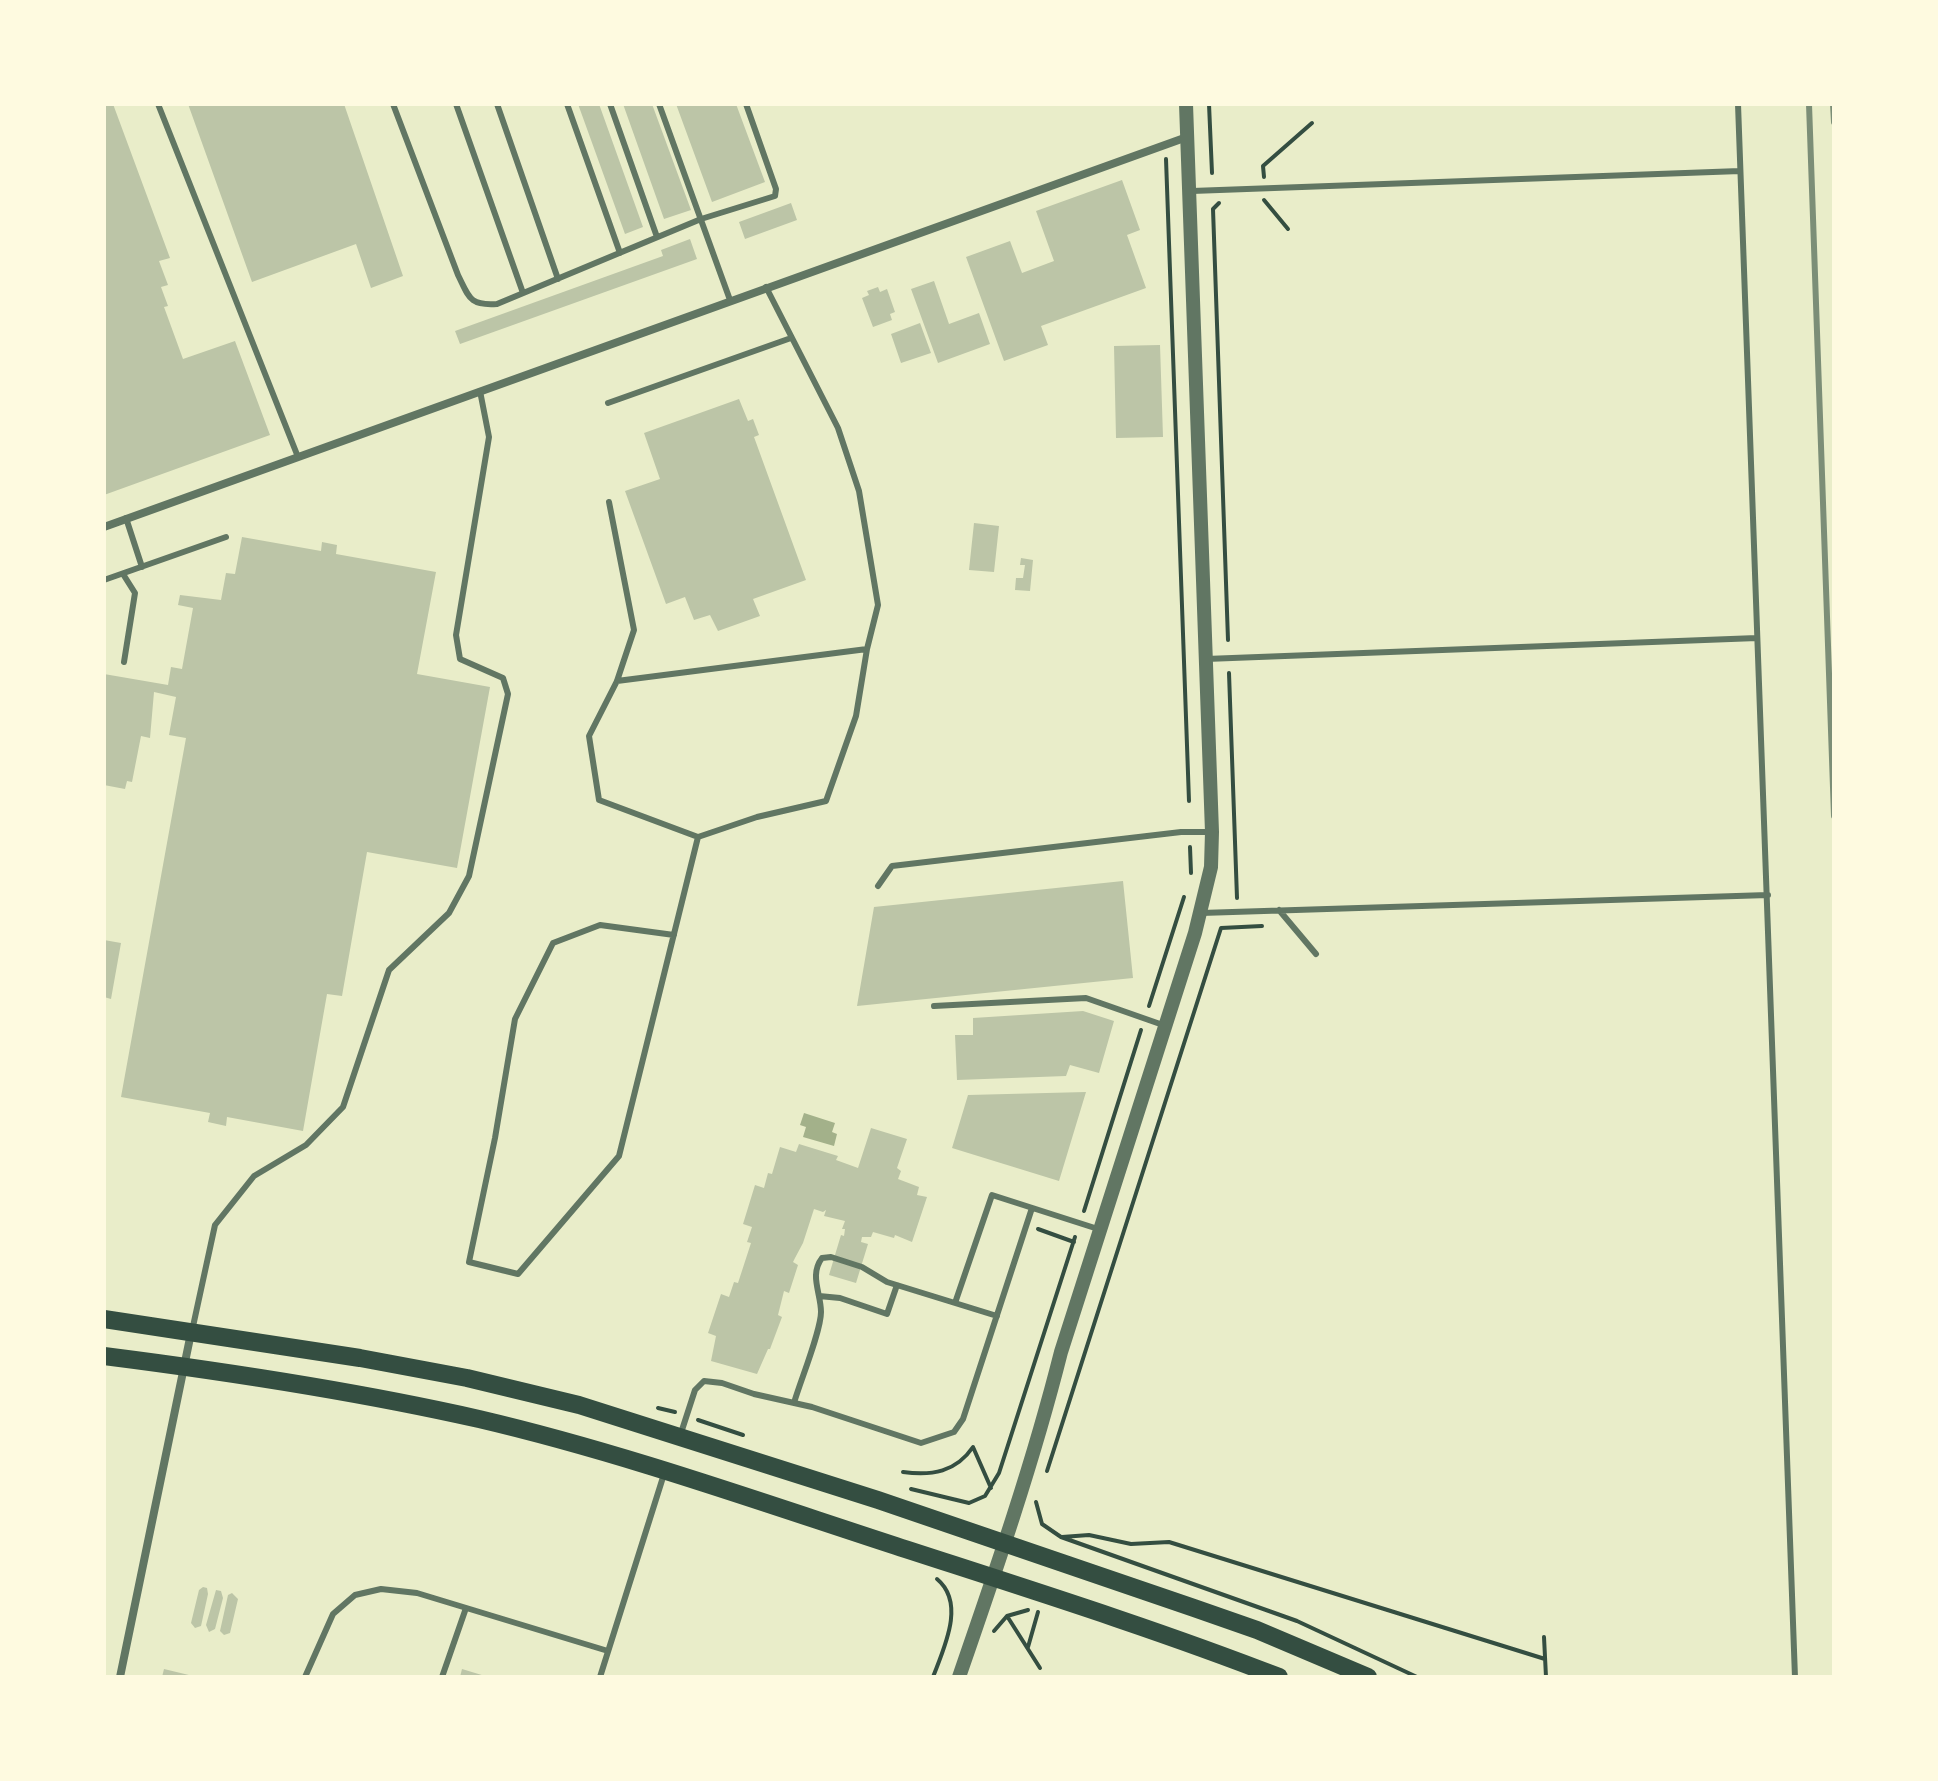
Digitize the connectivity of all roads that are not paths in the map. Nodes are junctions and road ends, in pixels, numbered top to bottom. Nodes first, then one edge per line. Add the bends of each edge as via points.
1 (158, 104) edge
2 (393, 104) edge
3 (456, 104) edge
4 (497, 104) edge
5 (567, 104) edge
6 (610, 104) edge
7 (659, 104) edge
8 (746, 104) edge
9 (1186, 104) edge
10 (1738, 104) edge
11 (1187, 137) junction
12 (1740, 171) junction
13 (1189, 191) junction
14 (701, 219) junction
15 (657, 237) junction
16 (620, 253) junction
17 (558, 279) junction
18 (766, 287) junction
19 (523, 293) junction
20 (730, 300) junction
21 (791, 338) junction
22 (480, 391) junction
23 (608, 403) dead end
24 (298, 457) junction
25 (609, 502) dead end
26 (126, 518) junction
27 (104, 527) edge
28 (226, 537) dead end
29 (142, 567) junction
30 (123, 574) junction
31 (104, 580) edge
32 (1757, 638) junction
33 (867, 649) junction
34 (1206, 659) junction
35 (124, 662) dead end
36 (617, 681) junction
37 (1212, 832) junction
38 (698, 837) junction
39 (878, 886) dead end
40 (1768, 895) junction
41 (1279, 910) junction
42 (1201, 913) junction
43 (674, 935) junction
44 (1316, 954) dead end
45 (934, 1006) dead end
46 (1167, 1026) junction
47 (1032, 1208) junction
48 (1101, 1230) junction
49 (897, 1285) junction
50 (819, 1296) junction
51 (955, 1303) junction
52 (997, 1316) junction
53 (104, 1319) edge
54 (192, 1331) junction
55 (104, 1356) edge
56 (186, 1367) junction
57 (794, 1403) junction
58 (680, 1436) junction
59 (665, 1471) junction
60 (1006, 1544) junction
61 (994, 1578) junction
62 (466, 1608) junction
63 (608, 1651) junction
64 (120, 1677) edge
65 (305, 1677) edge
66 (442, 1677) edge
67 (600, 1677) edge
68 (959, 1677) edge
69 (1279, 1677) edge
70 (1368, 1677) edge
71 (1795, 1677) edge

1 - 24 lane
2 - 19 lane via 470,299 479,306 497,304
3 - 19 lane
4 - 17 lane
5 - 16 lane
6 - 15 lane
7 - 14 lane
8 - 14 lane via 775,196
9 - 11 street
10 - 12 lane
11 - 13 street
11 - 18 street
12 - 13 lane
12 - 32 lane
13 - 34 street
14 - 15 lane
14 - 20 lane
15 - 16 lane
16 - 17 lane
17 - 19 lane
18 - 20 street
18 - 21 lane
20 - 22 street
21 - 23 lane
21 - 33 lane via 838,428 859,491 878,605
22 - 24 street
22 - 54 lane via 489,437 456,635 460,659 503,678 508,694 469,876 449,913 389,970 343,1107 306,1145 254,1176 215,1225
24 - 26 street
25 - 36 lane via 634,630
26 - 27 street
26 - 29 lane
28 - 29 lane
29 - 30 lane
30 - 31 lane
30 - 35 lane via 135,593
32 - 34 lane
32 - 40 lane
33 - 36 lane
33 - 38 lane via 856,716 826,801
34 - 37 street
36 - 38 lane via 589,736 599,800
37 - 39 lane via 892,866
37 - 42 street
38 - 43 lane
40 - 41 lane
40 - 71 lane
41 - 42 lane
41 - 44 lane
42 - 46 street
43 - 43 lane via 619,1156 518,1274 469,1262 515,1019 553,943 600,925
45 - 46 lane via 1086,998
46 - 48 street
47 - 48 lane
47 - 51 lane via 992,1195
47 - 52 lane
48 - 60 street
49 - 50 lane via 887,1314
49 - 50 lane via 862,1267 822,1258 815,1276
49 - 51 lane
50 - 57 lane via 821,1315
51 - 52 lane
52 - 57 lane via 954,1432 921,1443
53 - 54 main road
54 - 56 street
54 - 58 main road via 467,1378
55 - 56 main road
56 - 59 main road via 466,1416
56 - 64 street
57 - 58 lane via 704,1381 695,1390
58 - 60 main road
59 - 61 main road
59 - 63 lane
60 - 61 street
60 - 70 main road via 1257,1630
61 - 68 street
61 - 69 main road
62 - 63 lane
62 - 65 lane via 417,1593 381,1589 355,1595 333,1614
62 - 66 lane
63 - 67 lane

